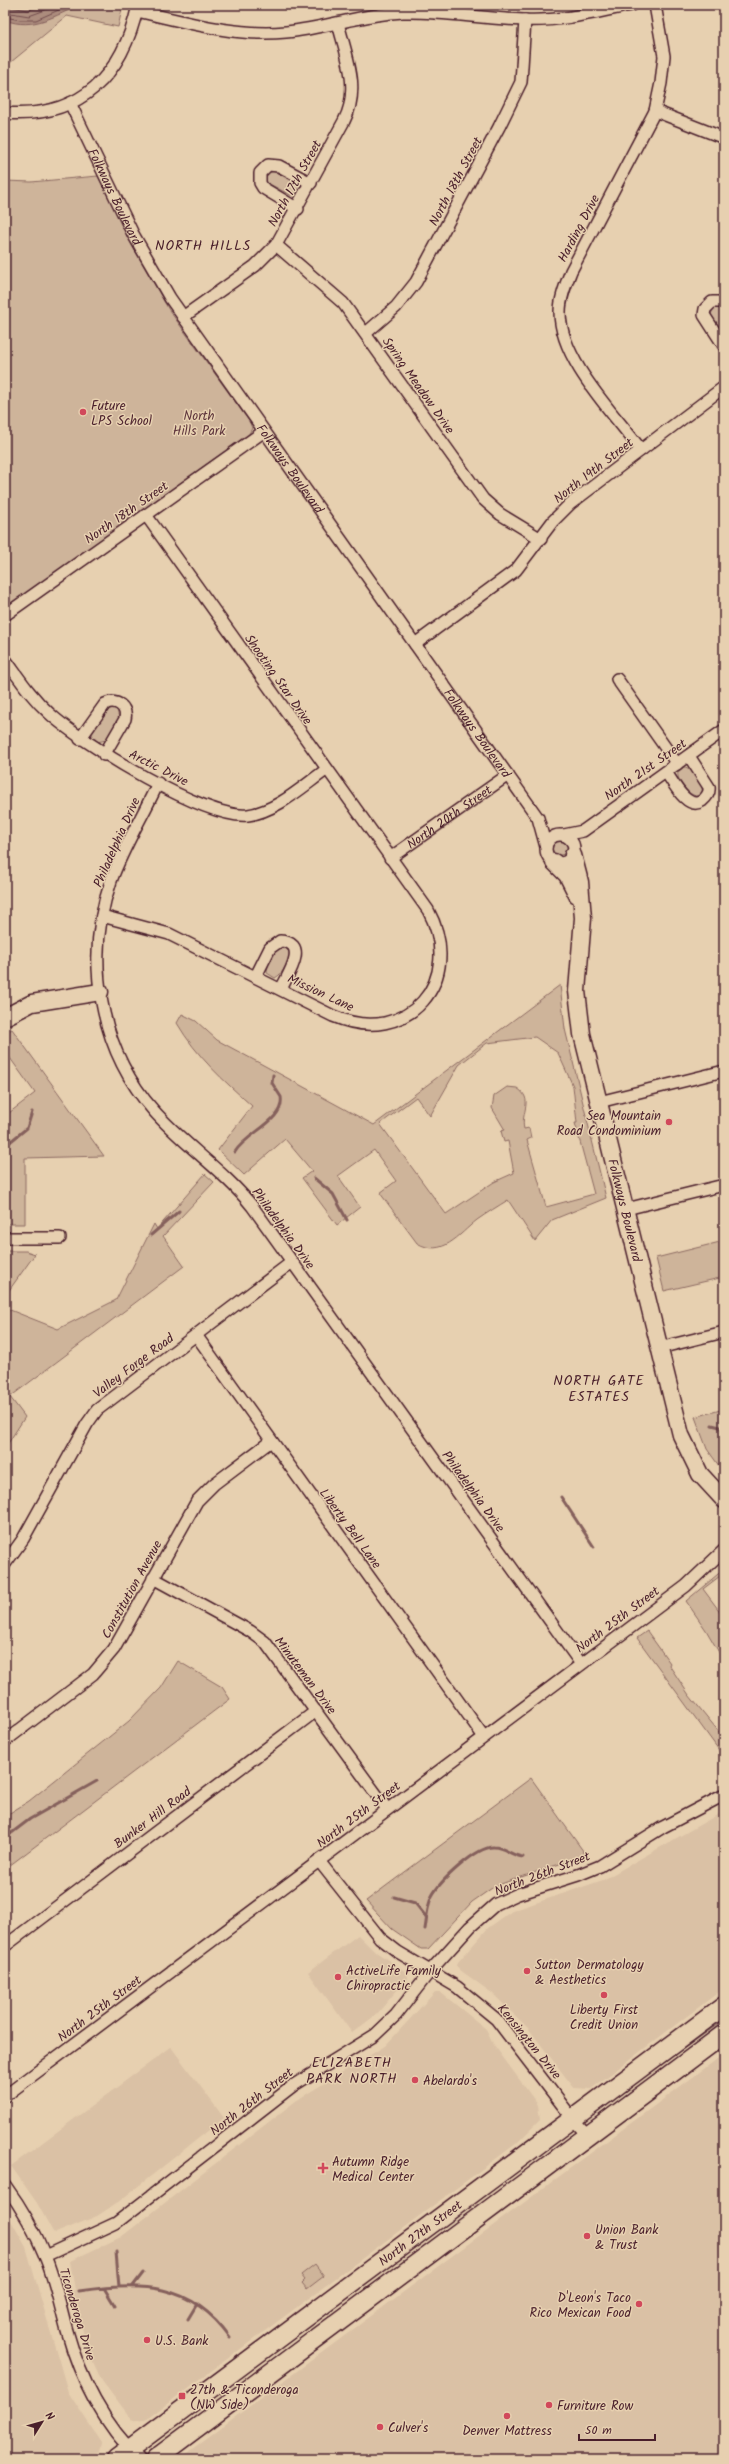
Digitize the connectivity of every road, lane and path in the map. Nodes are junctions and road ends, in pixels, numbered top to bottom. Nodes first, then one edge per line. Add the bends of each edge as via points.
1 (632, 5) edge
2 (655, 5) edge
3 (138, 8) edge
4 (525, 20) junction
5 (338, 23) junction
6 (70, 103) junction
7 (655, 110) junction
8 (5, 113) edge
9 (724, 138) edge
10 (311, 183) junction
11 (298, 209) junction
12 (276, 245) junction
13 (724, 302) edge
14 (183, 317) junction
15 (366, 333) junction
16 (724, 346) edge
17 (724, 387) edge
18 (263, 432) junction
19 (641, 450) junction
20 (146, 515) junction
21 (540, 539) junction
22 (5, 615) edge
23 (415, 644) junction
24 (5, 659) edge
25 (617, 679) dead end
26 (724, 730) edge
27 (80, 739) junction
28 (104, 755) junction
29 (689, 756) junction
30 (677, 764) junction
31 (326, 770) junction
32 (666, 772) junction
33 (508, 775) junction
34 (158, 783) junction
35 (538, 818) junction
36 (583, 831) junction
37 (561, 835) junction
38 (546, 847) junction
39 (573, 852) junction
40 (390, 858) junction
41 (554, 862) junction
42 (582, 905) junction
43 (102, 916) junction
44 (256, 976) junction
45 (281, 989) junction
46 (100, 992) junction
47 (5, 1017) edge
48 (724, 1072) edge
49 (599, 1102) junction
50 (724, 1185) edge
51 (626, 1210) junction
52 (5, 1238) edge
53 (60, 1238) dead end
54 (292, 1262) junction
55 (724, 1332) edge
56 (196, 1335) junction
57 (659, 1348) junction
58 (271, 1441) junction
59 (724, 1500) edge
60 (724, 1550) edge
61 (5, 1564) edge
62 (152, 1578) junction
63 (581, 1664) junction
64 (316, 1712) junction
65 (484, 1737) junction
66 (5, 1741) edge
67 (724, 1795) edge
68 (387, 1810) junction
69 (319, 1861) junction
70 (5, 1946) edge
71 (431, 1970) junction
72 (724, 2006) edge
73 (724, 2034) edge
74 (5, 2096) edge
75 (573, 2120) junction
76 (583, 2139) junction
77 (5, 2185) edge
78 (45, 2256) junction
79 (129, 2457) edge
80 (155, 2459) edge

1 - 4 street via 569,17
2 - 7 street, Harding Drive via 664,56
3 - 5 street via 206,26 256,33 300,30
3 - 6 street via 127,44 116,64 95,87
4 - 5 street via 405,12
4 - 15 street, North 18th Street via 521,82 499,127 416,282 396,307
5 - 10 street, North 17th Street via 352,78 352,100 350,110
6 - 8 street via 44,111
6 - 14 street, Folkways Boulevard via 142,251
7 - 9 street
7 - 19 street, Harding Drive via 571,271 560,311 562,331 572,358
10 - 11 street, North 17th Street
10 - 11 street via 279,166 268,165 260,172 262,188
11 - 12 street, North 17th Street
12 - 14 street, North 17th Street via 255,266
12 - 15 street, Spring Meadow Drive via 332,292
13 - 16 street via 712,302 705,309 704,315
14 - 18 street, Folkways Boulevard
15 - 21 street, Spring Meadow Drive via 483,499 500,514
17 - 19 street, North 19th Street
18 - 20 street, North 18th Street
18 - 23 street, Folkways Boulevard
19 - 21 street, North 19th Street via 570,504
20 - 22 street, North 18th Street
20 - 31 street, Shooting Star Drive
21 - 23 street, North 19th Street via 525,561 506,579
23 - 33 street, Folkways Boulevard
24 - 27 street, Arctic Drive via 38,703
25 - 30 street
26 - 29 street, North 21st Street
27 - 28 street, Arctic Drive
27 - 28 street via 105,704 114,702 120,705 126,713 125,719
28 - 34 street, Arctic Drive
29 - 30 street, North 21st Street
29 - 32 street via 709,787 708,795 702,801 695,803 687,800
30 - 32 street, North 21st Street
31 - 34 street, Arctic Drive via 279,803 248,815 212,810
31 - 40 street, Shooting Star Drive
32 - 36 street, North 21st Street
33 - 35 street, Folkways Boulevard
33 - 40 street, North 20th Street
34 - 43 street, Philadelphia Drive via 115,872
35 - 37 street, Folkways Boulevard
35 - 38 street, Folkways Boulevard
36 - 37 street, North 21st Street
36 - 39 street, North 21st Street
37 - 38 street via 550,839
37 - 39 street via 571,840
38 - 41 street via 546,855
39 - 41 street via 565,862
39 - 42 street, Folkways Boulevard
40 - 45 street, Mission Lane via 428,910 440,941 438,973 421,1001 400,1018 370,1025 343,1020
41 - 42 street, Folkways Boulevard via 567,875
42 - 49 street, Folkways Boulevard via 583,928 577,981 578,1009
43 - 44 street, Mission Lane via 169,934
43 - 46 street, Philadelphia Drive via 98,955
44 - 45 street, Mission Lane
44 - 45 street via 272,946 280,941 290,943 296,950 296,958
46 - 47 street via 32,1003
46 - 54 street, Philadelphia Drive via 106,1022 115,1047 142,1095 168,1126 240,1192
48 - 49 street
49 - 51 street, Folkways Boulevard
50 - 51 street
51 - 57 street, Folkways Boulevard
52 - 53 street
54 - 56 street, Valley Forge Road
54 - 63 street, Philadelphia Drive
55 - 57 street
56 - 58 street, Liberty Bell Lane
56 - 61 street, Valley Forge Road via 109,1400 92,1416 23,1539
57 - 59 street, Folkways Boulevard via 687,1451 700,1474
58 - 62 street, Constitution Avenue via 202,1495 186,1517
58 - 65 street, Liberty Bell Lane
60 - 63 street, North 25th Street via 686,1586
62 - 64 street, Minuteman Drive via 259,1638 274,1652
62 - 66 street, Constitution Avenue via 114,1649 101,1666
63 - 65 street, North 25th Street
64 - 68 street, Minuteman Drive
64 - 70 street, Bunker Hill Road
65 - 68 street, North 25th Street
67 - 71 street, North 26th Street via 595,1868 496,1904 477,1920
68 - 69 street, North 25th Street
69 - 71 street, Kensington Drive via 375,1933 398,1952
69 - 74 street, North 25th Street
71 - 75 street, Kensington Drive via 469,1995 496,2019
71 - 78 street, North 26th Street via 396,2015 369,2040 294,2085 116,2223
72 - 75 main road, North 27th Street
73 - 76 main road, North 27th Street
75 - 76 street, Kensington Drive
75 - 79 main road, North 27th Street
76 - 80 main road, North 27th Street
77 - 78 street, Ticonderoga Drive via 26,2218
78 - 79 street, Ticonderoga Drive via 85,2380

